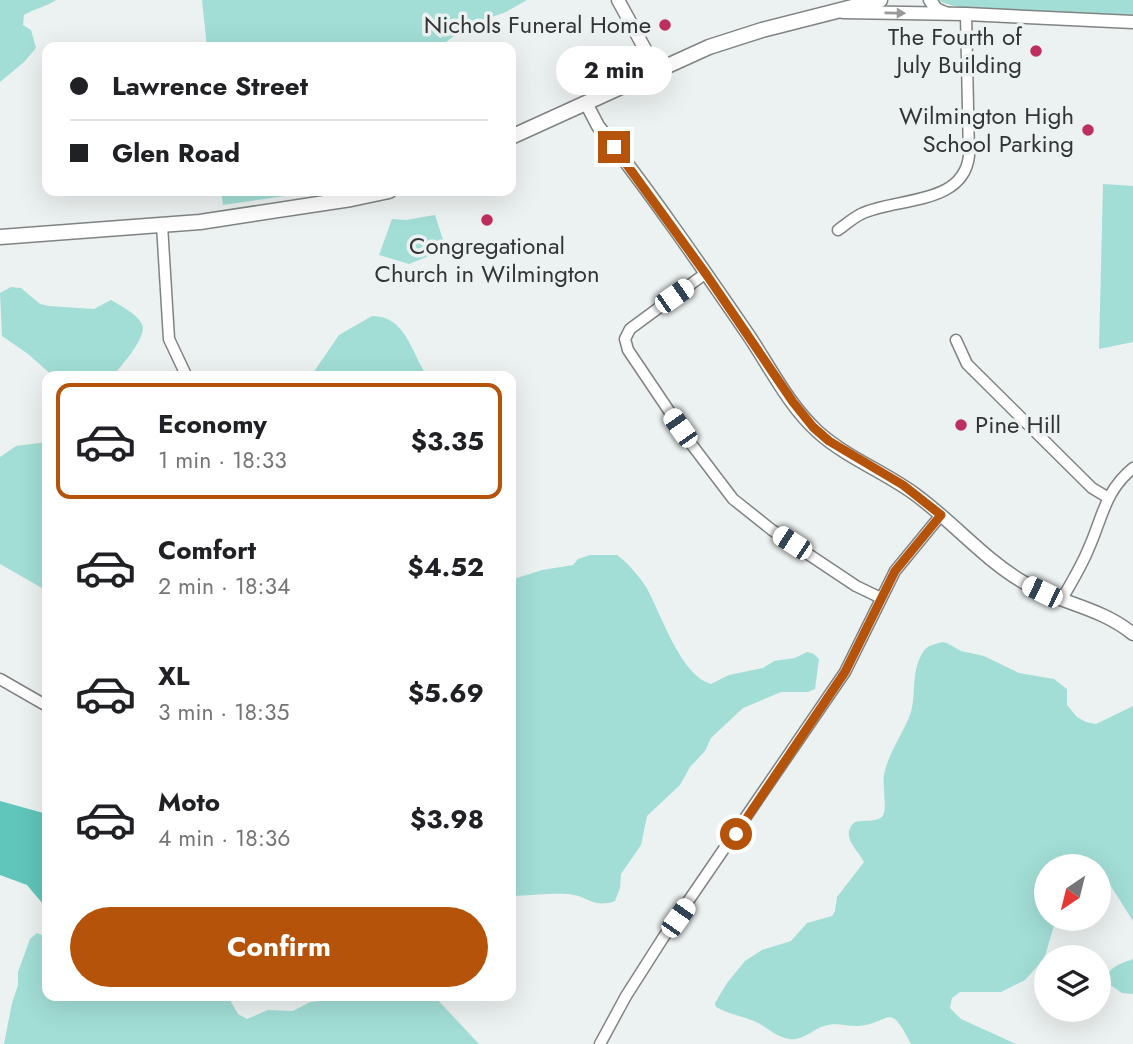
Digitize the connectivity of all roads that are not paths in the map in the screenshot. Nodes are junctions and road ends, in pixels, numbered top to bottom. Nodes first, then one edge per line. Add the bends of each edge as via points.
1 (618, 0) edge
2 (880, 0) edge
3 (930, 0) edge
4 (841, 12) junction
5 (949, 14) junction
6 (966, 14) junction
7 (1133, 22) edge
8 (657, 71) junction
9 (586, 103) junction
10 (516, 135) edge
11 (366, 196) edge
12 (162, 225) junction
13 (838, 230) dead end
14 (0, 237) edge
15 (706, 274) junction
16 (956, 340) dead end
17 (184, 371) edge
18 (1133, 467) edge
19 (1107, 497) junction
20 (941, 515) junction
21 (881, 598) junction
22 (1062, 599) junction
23 (1133, 634) edge
24 (0, 679) edge
25 (42, 703) edge
26 (600, 1044) edge

1 - 8 street
2 - 4 main road
3 - 5 street via 936,9
4 -> 5 street
4 - 8 main road via 746,35
5 - 6 street
6 - 7 street
6 - 13 street via 969,156 963,175 944,191 862,213
8 - 9 main road
9 - 10 main road
9 - 15 street via 597,126
11 - 12 main road
12 - 14 main road
12 - 17 street via 169,339
15 - 20 street via 813,427
15 - 21 street via 630,329 625,339 628,350 733,499 772,530
16 - 19 street via 967,364 1091,488
18 - 19 street
19 - 22 street via 1088,550
20 - 21 street via 895,571
20 - 22 street via 1011,575
21 - 26 street via 845,672 626,996
22 - 23 street
24 - 25 street

